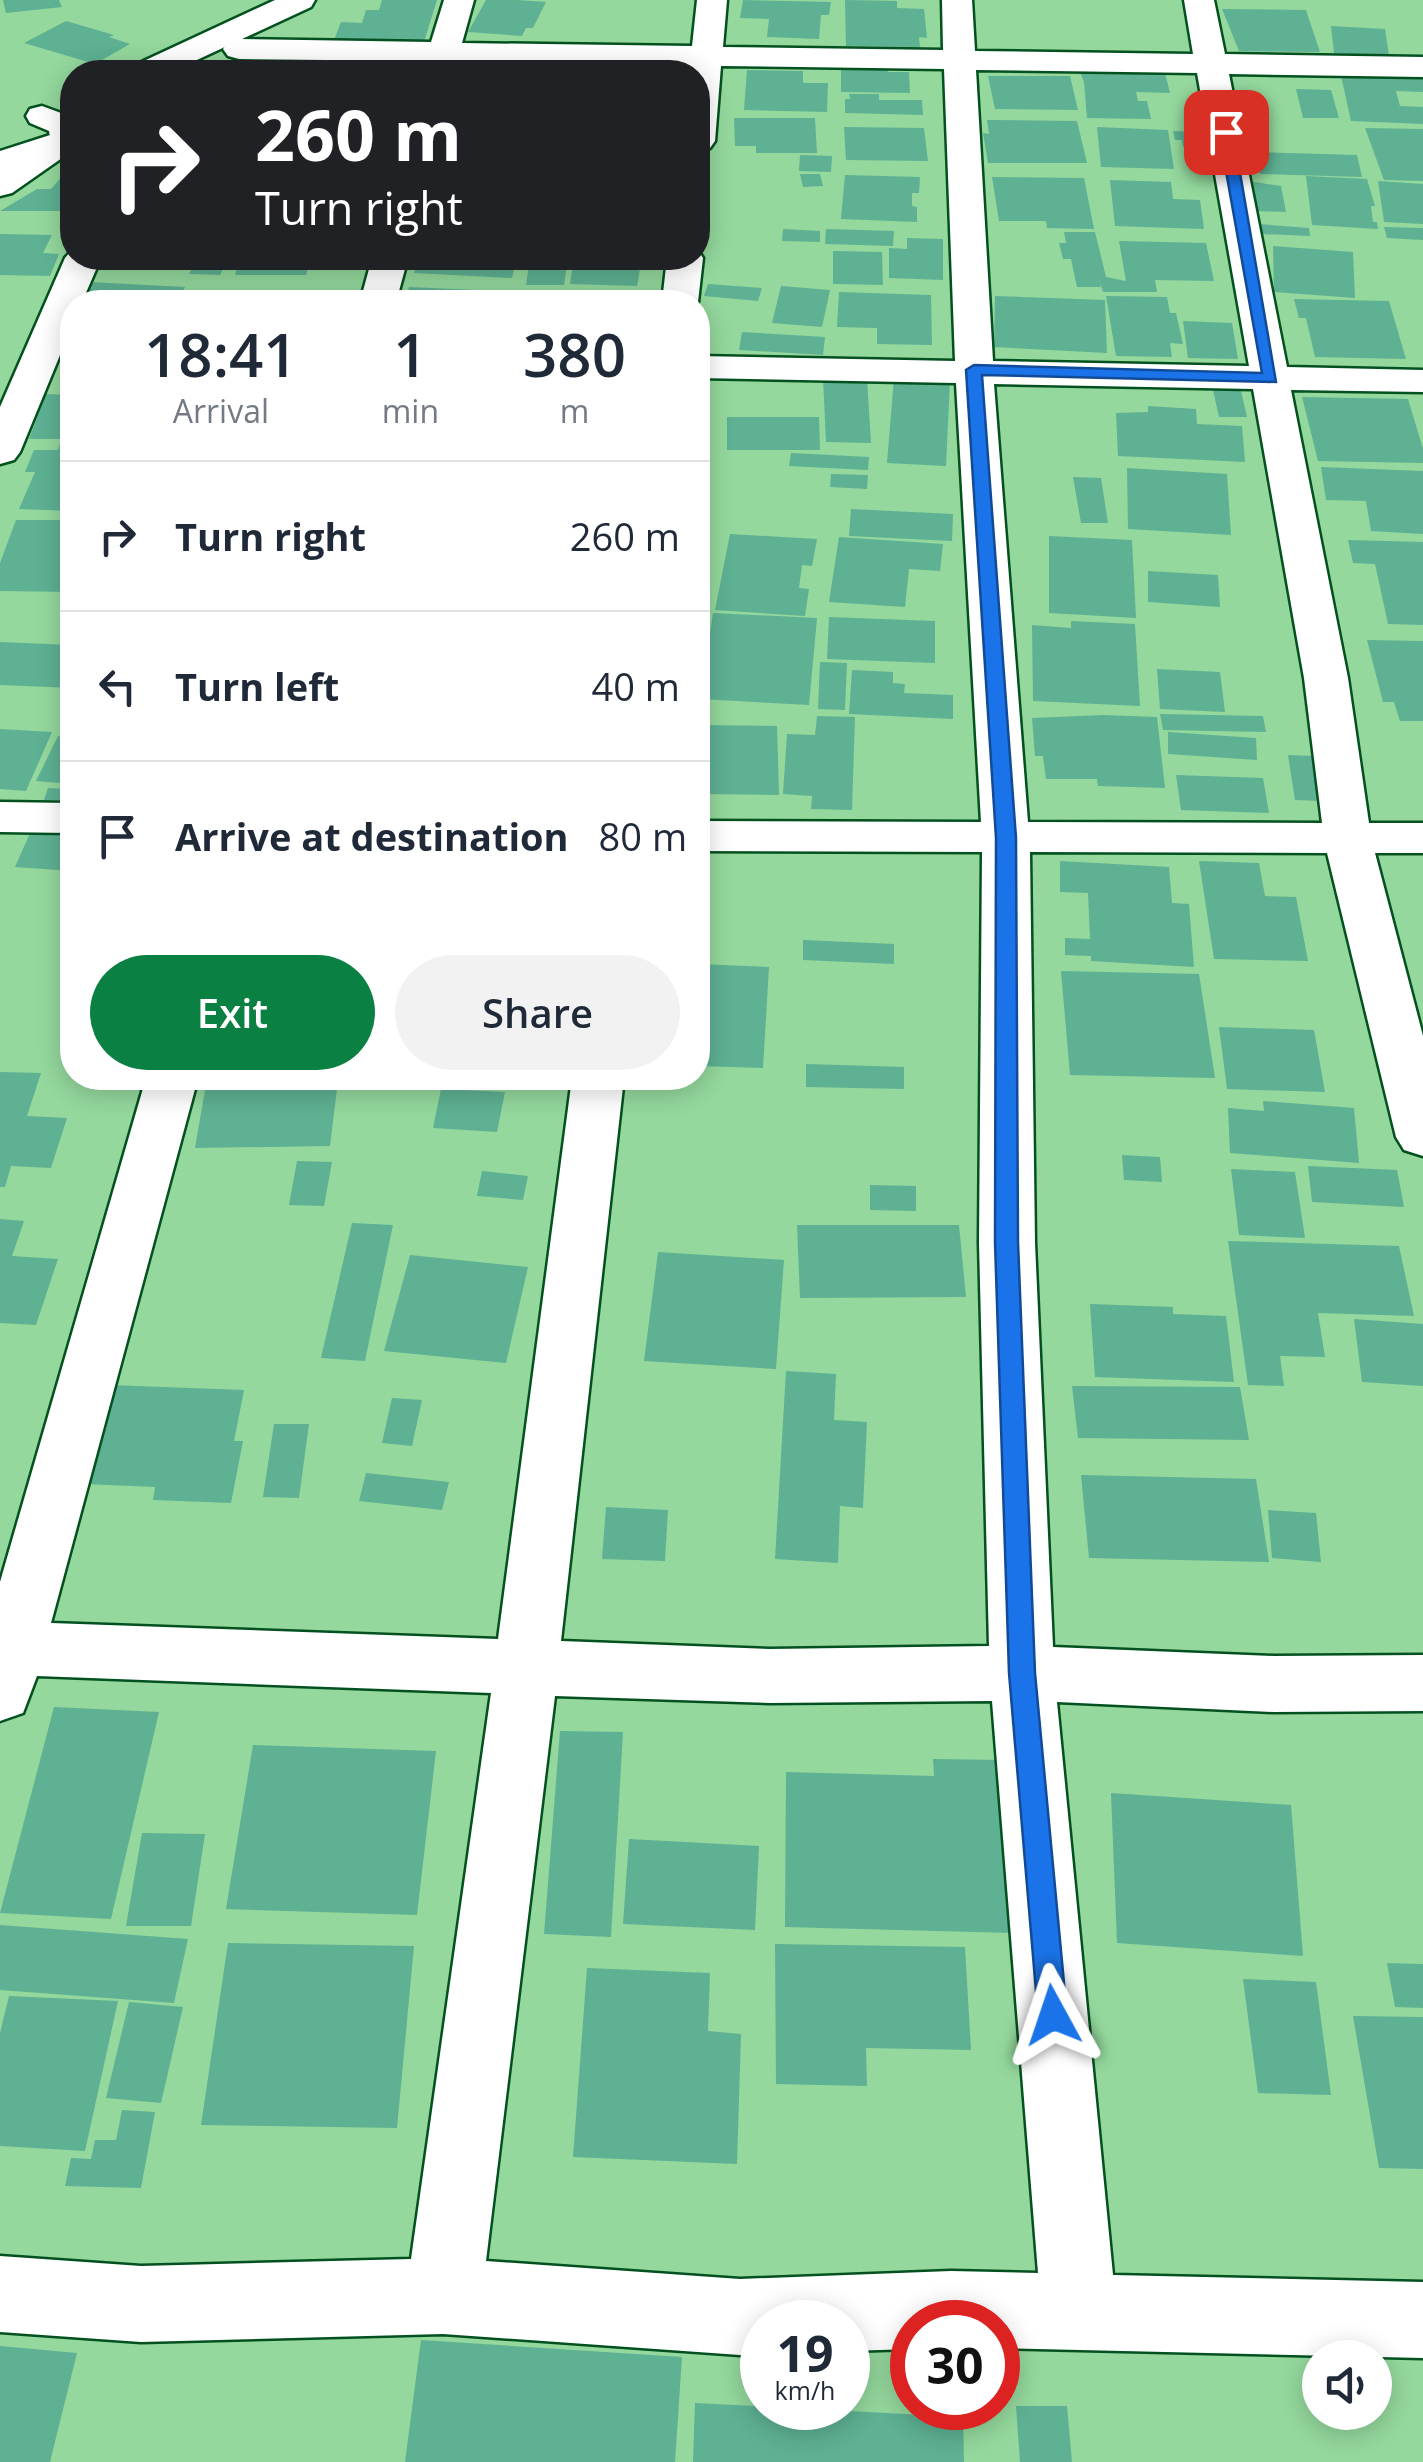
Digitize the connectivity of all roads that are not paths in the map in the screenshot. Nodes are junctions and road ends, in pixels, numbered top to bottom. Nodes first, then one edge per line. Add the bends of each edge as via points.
1 (300, 0) edge
2 (338, 0) edge
3 (460, 0) edge
4 (712, 0) edge
5 (957, 0) edge
6 (1199, 0) edge
7 (238, 49) junction
8 (708, 53) junction
9 (172, 60) edge
10 (219, 60) edge
11 (425, 60) edge
12 (442, 60) edge
13 (475, 60) edge
14 (707, 60) edge
15 (961, 60) junction
16 (1213, 62) junction
17 (1423, 67) edge
18 (40, 116) edge
19 (60, 142) edge
20 (60, 146) edge
21 (0, 159) edge
22 (0, 186) edge
23 (60, 313) edge
24 (710, 367) edge
25 (974, 370) junction
26 (1270, 378) junction
27 (1423, 380) edge
28 (0, 452) edge
29 (0, 817) edge
30 (60, 818) edge
31 (710, 836) edge
32 (1348, 836) junction
33 (1006, 838) junction
34 (1423, 838) edge
35 (169, 1090) edge
36 (597, 1090) edge
37 (1423, 1137) edge
38 (4, 1663) edge
39 (527, 1667) junction
40 (1022, 1673) junction
41 (1423, 1683) edge
42 (0, 2294) edge
43 (443, 2296) junction
44 (1079, 2312) junction
45 (1423, 2320) edge

1 - 9 street
2 - 7 street
3 - 12 street
4 - 8 street
5 - 15 street
6 - 16 street
7 - 10 street
7 - 11 street
8 - 13 street
8 - 14 street
8 - 15 street
15 - 16 street
15 - 25 street
16 - 17 street
16 - 26 street
18 - 21 street
19 - 21 street
20 - 22 street
23 - 28 street
24 - 25 street
25 - 26 street
25 - 33 street
26 - 27 street
26 - 32 street
29 - 30 street
31 - 33 street
32 - 33 street
32 - 34 street
32 - 37 street
33 - 40 street via 1007,1242
35 - 38 street
36 - 39 street
38 - 39 street
39 - 40 street via 770,1676
39 - 43 street
40 - 41 street
40 - 44 street
42 - 43 street via 140,2304
43 - 44 street via 740,2317
44 - 45 street

